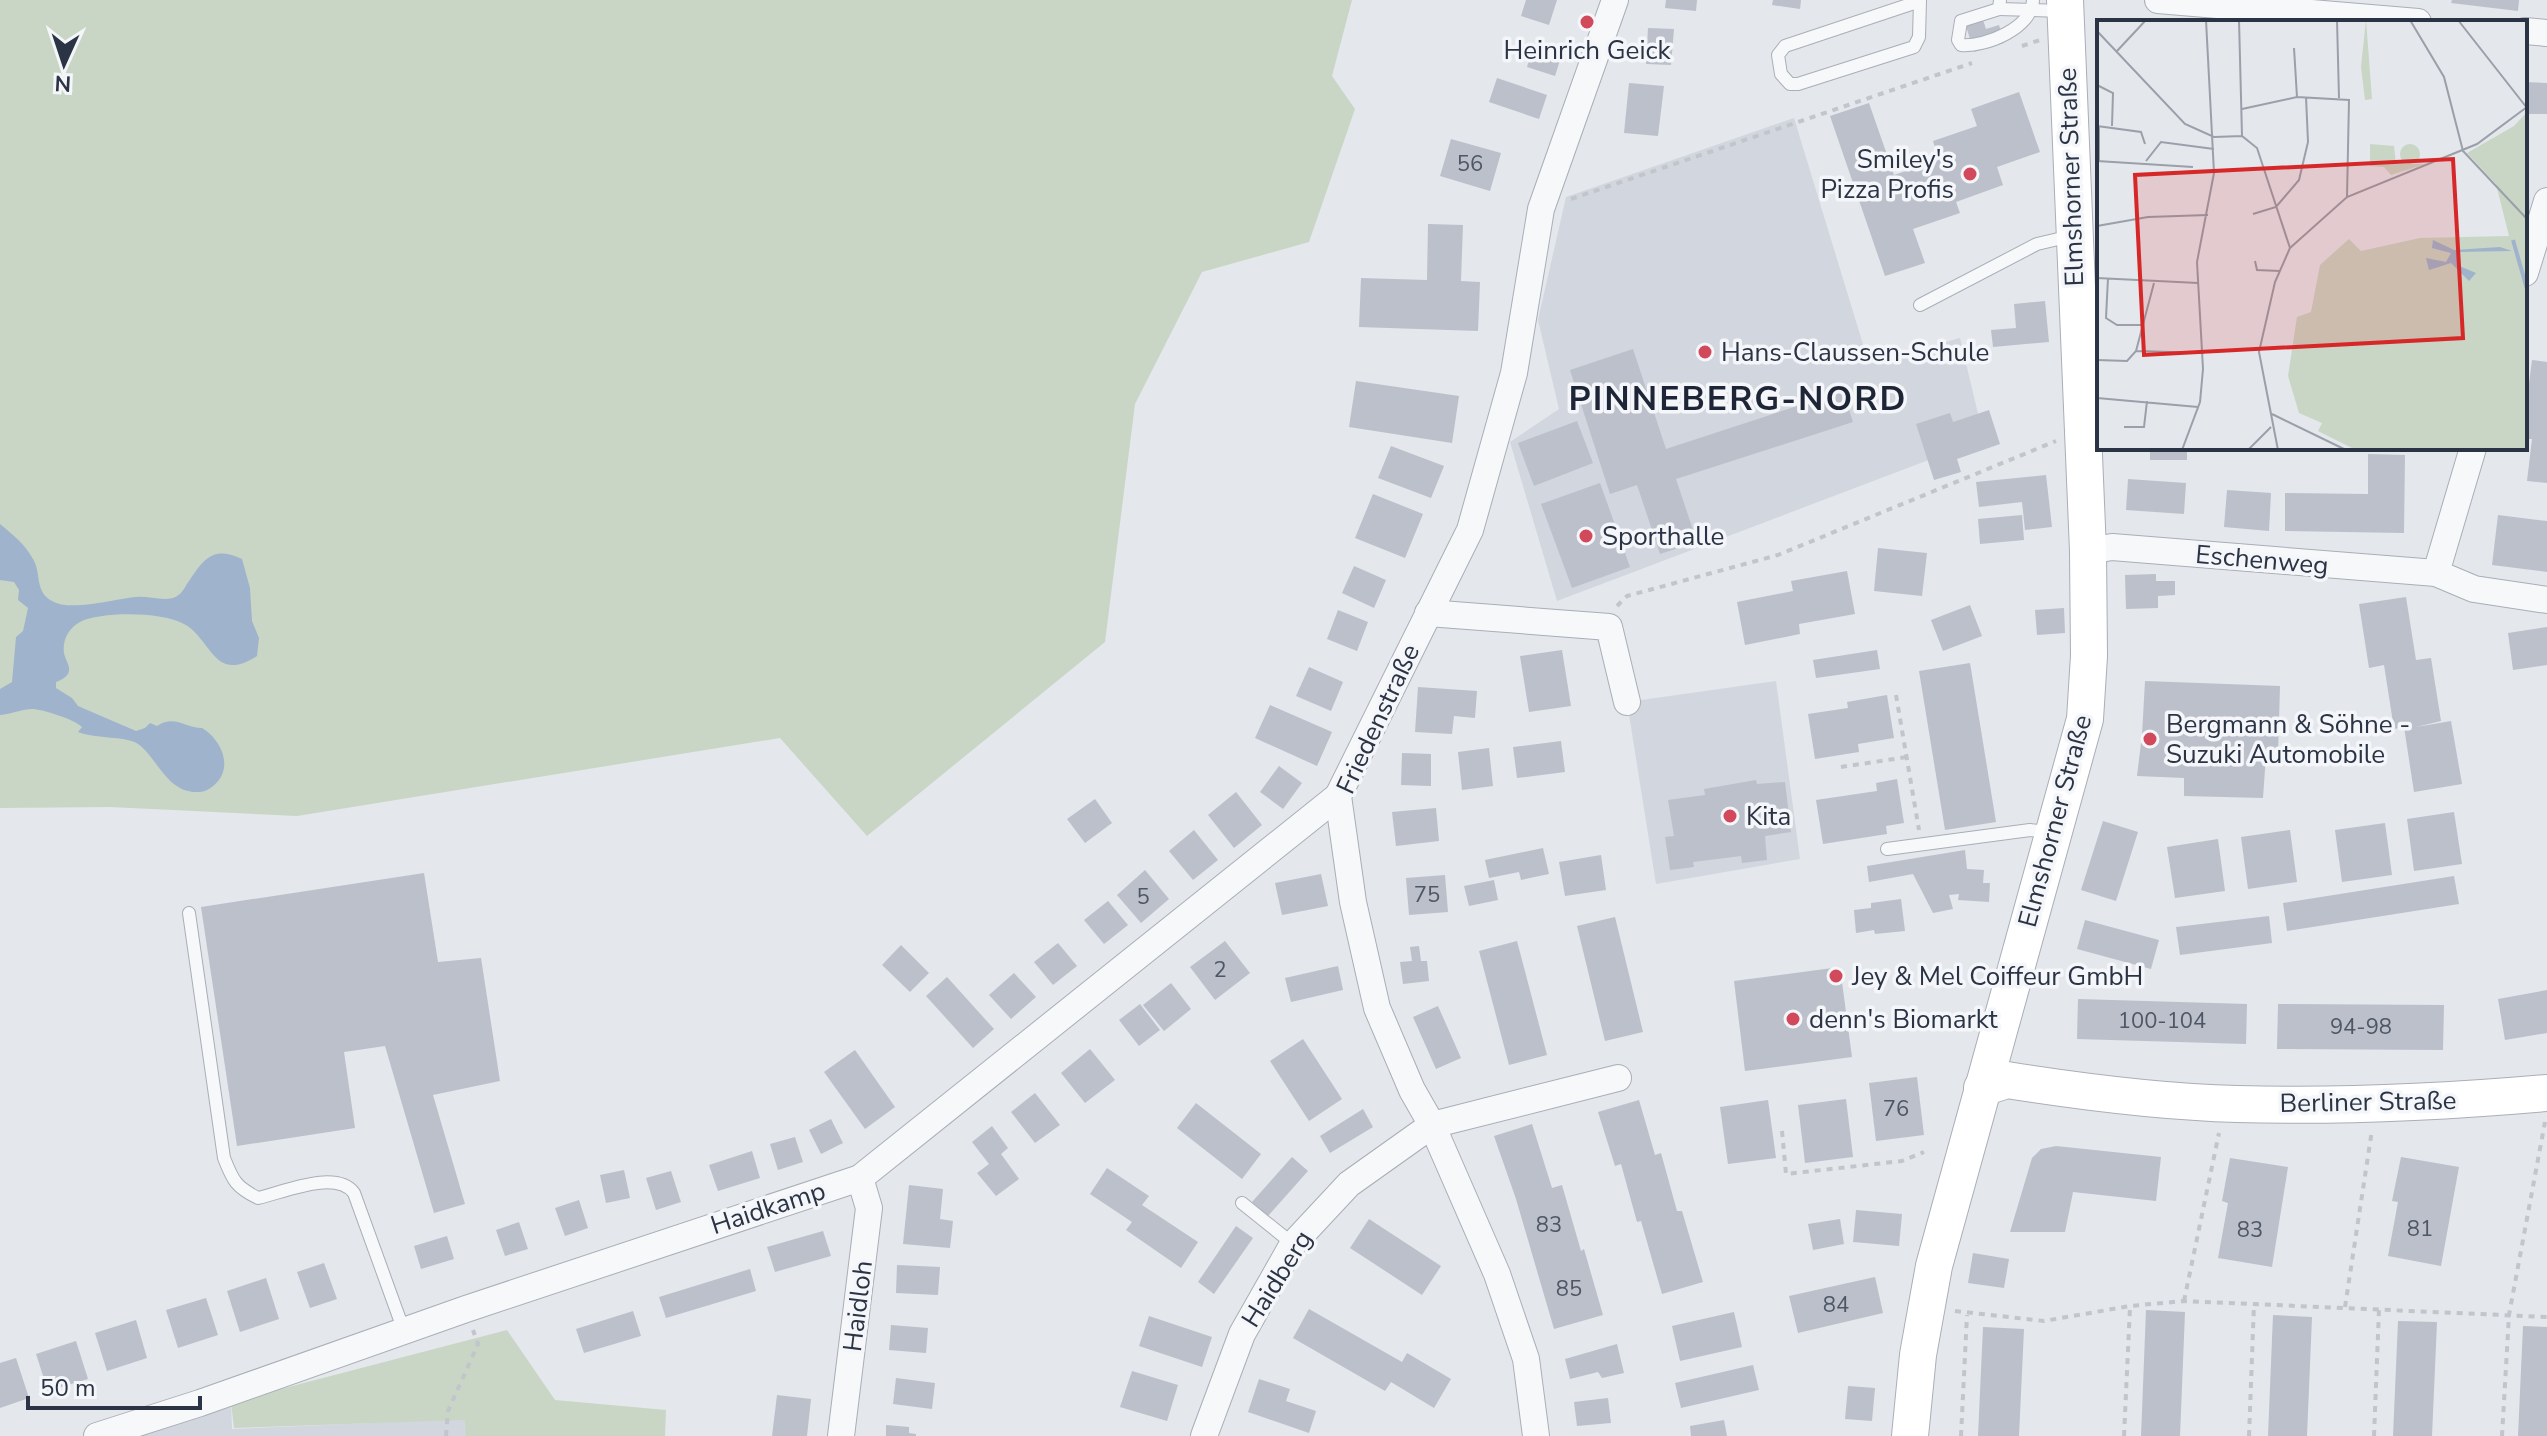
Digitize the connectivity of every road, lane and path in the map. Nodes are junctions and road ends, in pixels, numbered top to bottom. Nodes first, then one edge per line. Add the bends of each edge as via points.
1 (1615, 0) edge
2 (2158, 0) edge
3 (1920, 1) edge
4 (2030, 7) edge
5 (2314, 18) edge
6 (2366, 20) edge
7 (2527, 31) edge
8 (2547, 33) edge
9 (2016, 48) dead end
10 (1972, 63) dead end
11 (2547, 201) edge
12 (1541, 209) junction
13 (2074, 235) junction
14 (2541, 237) edge
15 (2527, 268) edge
16 (1920, 305) dead end
17 (2082, 437) junction
18 (2472, 450) edge
19 (2088, 551) junction
20 (2436, 573) junction
21 (2547, 600) edge
22 (1428, 613) junction
23 (1609, 627) junction
24 (1896, 695) dead end
25 (1627, 702) dead end
26 (1907, 757) junction
27 (1841, 767) dead end
28 (1338, 796) junction
29 (2053, 833) junction
30 (1921, 844) junction
31 (1887, 849) dead end
32 (189, 913) dead end
33 (1618, 1078) dead end
34 (1982, 1088) junction
35 (2547, 1093) edge
36 (2225, 1103) junction
37 (2376, 1104) junction
38 (2547, 1110) edge
39 (1432, 1125) junction
40 (1782, 1131) dead end
41 (1924, 1152) dead end
42 (860, 1178) junction
43 (1242, 1203) dead end
44 (1293, 1244) junction
45 (2184, 1301) junction
46 (2254, 1304) junction
47 (2130, 1306) junction
48 (2345, 1307) junction
49 (466, 1309) junction
50 (1948, 1309) dead end
51 (2379, 1309) junction
52 (1967, 1314) junction
53 (2509, 1315) junction
54 (2547, 1317) edge
55 (404, 1331) junction
56 (97, 1436) edge
57 (446, 1436) edge
58 (841, 1436) edge
59 (1204, 1436) edge
60 (1536, 1436) edge
61 (1910, 1436) edge
62 (1961, 1436) edge
63 (2124, 1436) edge
64 (2249, 1436) edge
65 (2374, 1436) edge
66 (2502, 1436) edge

1 - 12 street, Friedenstraße
2 - 5 street
3 - 3 lane via 1914,47 1798,84 1790,84 1781,74 1778,55 1785,46
4 - 9 path
4 - 13 main road, Elmshorner Straße
5 - 6 street
7 - 8 street
10 - 12 path
11 - 14 street
12 - 22 street, Friedenstraße via 1514,373 1470,530
13 - 16 lane via 2037,244
13 - 17 main road, Elmshorner Straße
14 - 15 street
17 - 19 main road, Elmshorner Straße
17 - 23 path via 2061,439 1778,555 1627,596 1612,611
18 - 20 street
19 - 20 street, Eschenweg via 2112,547
19 - 29 main road, Elmshorner Straße via 2085,719
20 - 21 street, Eschenweg via 2474,589
22 - 23 street
22 - 28 street, Friedenstraße
23 - 25 street
24 - 26 path
26 - 27 path
26 - 30 path
28 - 39 street, Friedenstraße via 1353,902 1377,1008
28 - 42 street, Haidkamp
29 - 30 lane via 2030,830
29 - 34 main road, Elmshorner Straße
30 - 31 lane
32 - 55 lane via 230,1172 240,1189 258,1198 321,1182 349,1187
33 - 39 street
34 - 36 main road, Berliner Straße via 2007,1080
34 - 61 main road, Elmshorner Straße via 1934,1266
35 - 37 main road, Berliner Straße
36 - 37 main road, Berliner Straße
36 - 45 path
37 - 48 path
38 - 53 path
39 - 44 street, Haidberg via 1349,1184
39 - 60 street, Friedenstraße via 1497,1274 1526,1359
40 - 41 path via 1786,1174 1902,1161
42 - 49 street, Haidkamp
42 - 58 street, Haidloh via 869,1208
43 - 44 lane
44 - 59 street, Haidberg via 1242,1334
45 - 46 path
45 - 47 path
46 - 48 path
46 - 64 path
47 - 52 path via 2044,1321
47 - 63 path
48 - 51 path
49 - 55 street, Haidkamp
49 - 57 path via 478,1344 448,1411
50 - 52 path
51 - 53 path
51 - 65 path
52 - 62 path
53 - 54 path
53 - 66 path
55 - 56 street, Haidkamp

